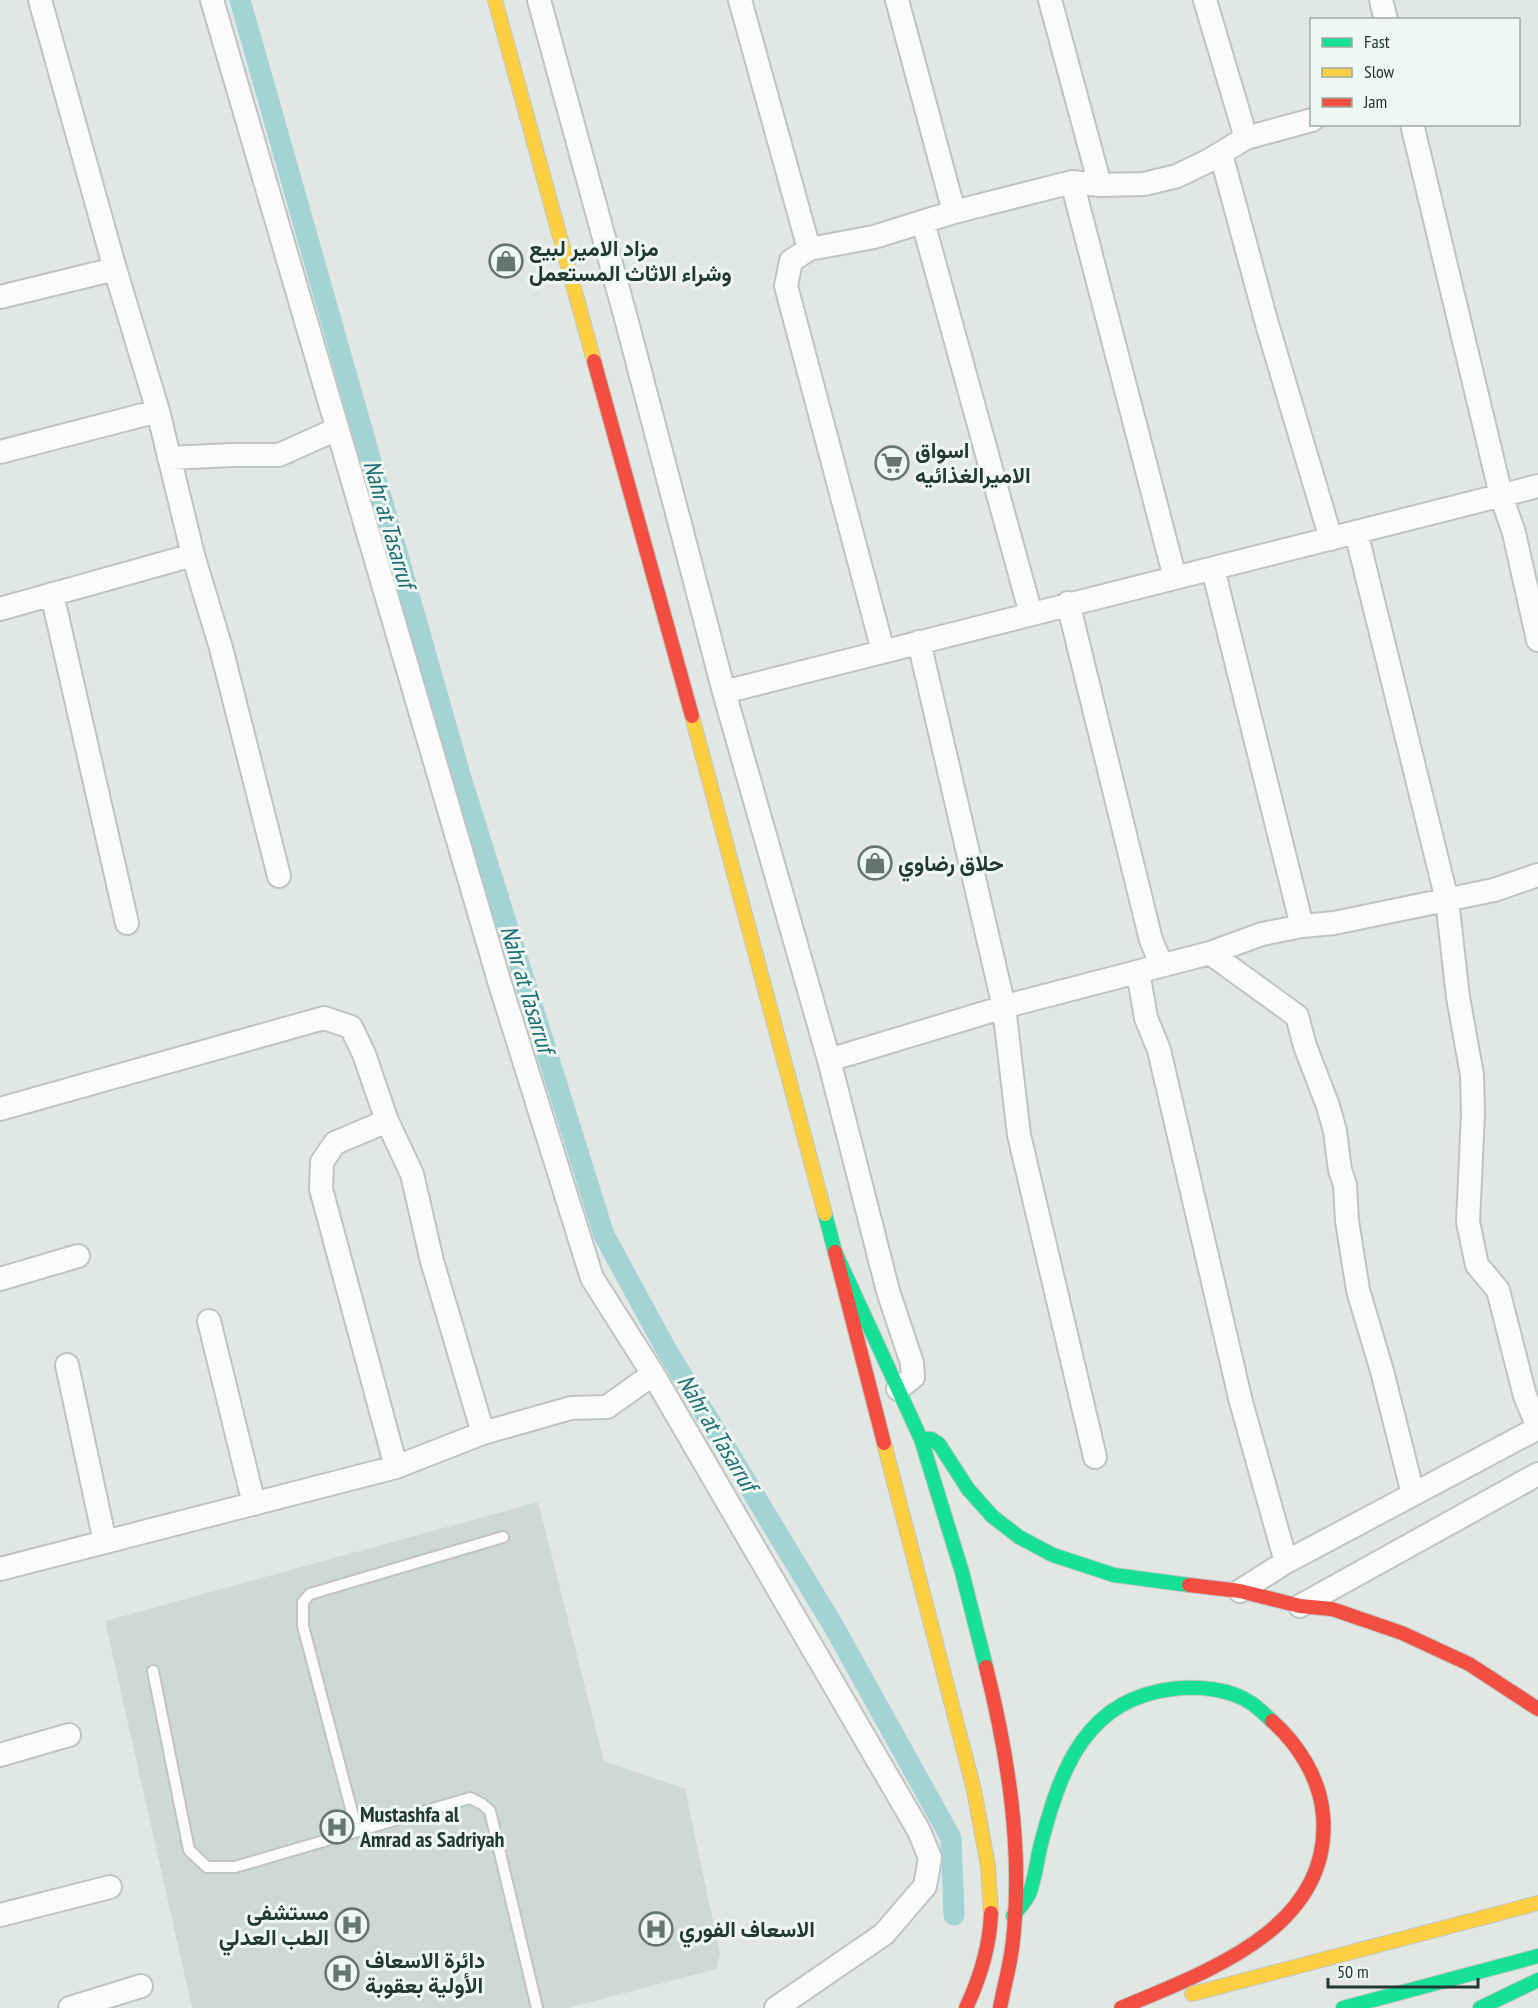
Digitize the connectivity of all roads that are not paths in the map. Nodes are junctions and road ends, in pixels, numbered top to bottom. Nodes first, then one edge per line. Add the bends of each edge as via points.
1 (40, 0) edge
2 (212, 0) edge
3 (495, 0) edge
4 (539, 0) edge
5 (740, 0) edge
6 (897, 0) edge
7 (1050, 0) edge
8 (1205, 0) edge
9 (1381, 0) edge
10 (1386, 18) edge
11 (1310, 120) edge
12 (1412, 126) edge
13 (1246, 138) junction
14 (1221, 154) junction
15 (1072, 182) junction
16 (1100, 185) junction
17 (954, 212) junction
18 (922, 222) junction
19 (809, 249) junction
20 (115, 269) junction
21 (0, 297) edge
22 (158, 411) junction
23 (337, 429) junction
24 (0, 452) edge
25 (169, 458) junction
26 (1538, 486) edge
27 (1501, 495) junction
28 (1356, 532) junction
29 (1331, 539) junction
30 (193, 555) junction
31 (1213, 569) junction
32 (1176, 578) junction
33 (52, 594) junction
34 (1068, 603) junction
35 (0, 609) edge
36 (1031, 614) junction
37 (1538, 640) edge
38 (919, 642) junction
39 (883, 651) junction
40 (724, 692) junction
41 (1538, 874) edge
42 (279, 876) dead end
43 (1447, 900) junction
44 (128, 923) dead end
45 (1302, 926) junction
46 (1210, 953) junction
47 (1161, 964) junction
48 (1138, 972) junction
49 (1004, 1007) junction
50 (829, 1060) junction
51 (0, 1109) edge
52 (387, 1120) junction
53 (835, 1252) junction
54 (78, 1256) dead end
55 (0, 1279) edge
56 (209, 1321) dead end
57 (67, 1365) dead end
58 (653, 1374) junction
59 (898, 1389) junction
60 (1538, 1427) edge
61 (483, 1433) junction
62 (921, 1439) junction
63 (1095, 1457) dead end
64 (396, 1467) junction
65 (1538, 1474) edge
66 (1413, 1494) junction
67 (254, 1504) junction
68 (503, 1536) dead end
69 (105, 1542) junction
70 (1286, 1562) junction
71 (0, 1569) edge
72 (1240, 1592) junction
73 (1300, 1606) junction
74 (153, 1671) dead end
75 (1538, 1709) edge
76 (69, 1735) dead end
77 (0, 1755) edge
78 (357, 1831) junction
79 (110, 1887) dead end
80 (1538, 1903) edge
81 (0, 1915) edge
82 (1013, 1916) junction
83 (1538, 1956) edge
84 (1538, 1980) edge
85 (141, 1986) dead end
86 (70, 2008) edge
87 (537, 2008) edge
88 (776, 2008) edge
89 (966, 2008) edge
90 (1000, 2008) edge
91 (1121, 2008) edge
92 (1138, 2008) edge
93 (1343, 2008) edge
94 (1480, 2008) edge

1 - 20 street
2 - 23 street
3 - 53 main road
4 - 40 street
5 - 19 street
6 - 17 street
7 - 16 street
8 - 13 street
9 - 10 street
11 - 13 street
12 - 27 street
13 - 14 street
14 - 16 street via 1177,176 1144,184
14 - 29 street
15 - 16 street
15 - 17 street
15 - 32 street
17 - 18 street
18 - 19 street via 874,237
18 - 36 street
19 - 39 street via 791,261 786,286
20 - 21 street
20 - 22 street
22 - 24 street
22 - 25 street
23 - 25 street via 279,455
23 - 58 street via 592,1278
25 - 30 street
26 - 27 street
27 - 28 street
27 - 37 street via 1514,533
28 - 29 street
28 - 43 street
29 - 31 street
30 - 33 street
30 - 42 street
31 - 32 street
31 - 45 street
32 - 34 street
33 - 35 street
33 - 44 street
34 - 36 street
34 - 47 street via 1151,940
36 - 38 street
38 - 39 street
38 - 49 street
39 - 40 street
40 - 50 street
41 - 43 street via 1494,890
43 - 45 street
43 - 60 street via 1472,1076 1468,1222 1478,1265 1498,1290 1525,1396
45 - 46 street via 1263,934
46 - 47 street
46 - 66 street via 1297,1016 1335,1131 1358,1290
47 - 48 street
48 - 49 street
48 - 70 street via 1241,1402
49 - 50 street
49 - 63 street via 1019,1135
50 - 59 street via 888,1291 912,1363 913,1377
51 - 52 street via 324,1018 351,1027
52 - 61 street via 412,1174 432,1261
52 - 64 street via 335,1143 321,1162 321,1189
53 - 59 main road
53 - 89 main road via 974,1790 986,1857 992,1893 987,1952
54 - 55 street
56 - 67 street
57 - 69 street
58 - 61 street via 607,1407 571,1408
58 - 88 street via 919,1831 930,1858 925,1886 884,1934
59 - 62 main road
60 - 66 street
61 - 64 street
62 - 72 main road via 931,1438 939,1444 968,1489 992,1516 1053,1556 1114,1575
62 - 82 main road via 962,1572 997,1710 1013,1815
64 - 67 street
65 - 73 street
66 - 70 street
67 - 69 street
68 - 78 lane via 310,1594 303,1602 303,1626
69 - 71 street
70 - 72 street
72 - 73 main road
73 - 75 main road via 1332,1609 1402,1633 1469,1664
74 - 78 lane via 189,1850 207,1867 235,1867
76 - 77 street
78 - 87 lane via 470,1798 490,1811
79 - 81 street
80 - 92 main road
82 - 90 main road via 1013,1941
82 - 91 main road via 1030,1891 1065,1771 1084,1737 1105,1715 1137,1696 1171,1688 1212,1690 1248,1701 1282,1728 1302,1754 1320,1794 1324,1829 1317,1868 1305,1891 1279,1925 1246,1949
83 - 93 main road
84 - 94 main road
85 - 86 street

